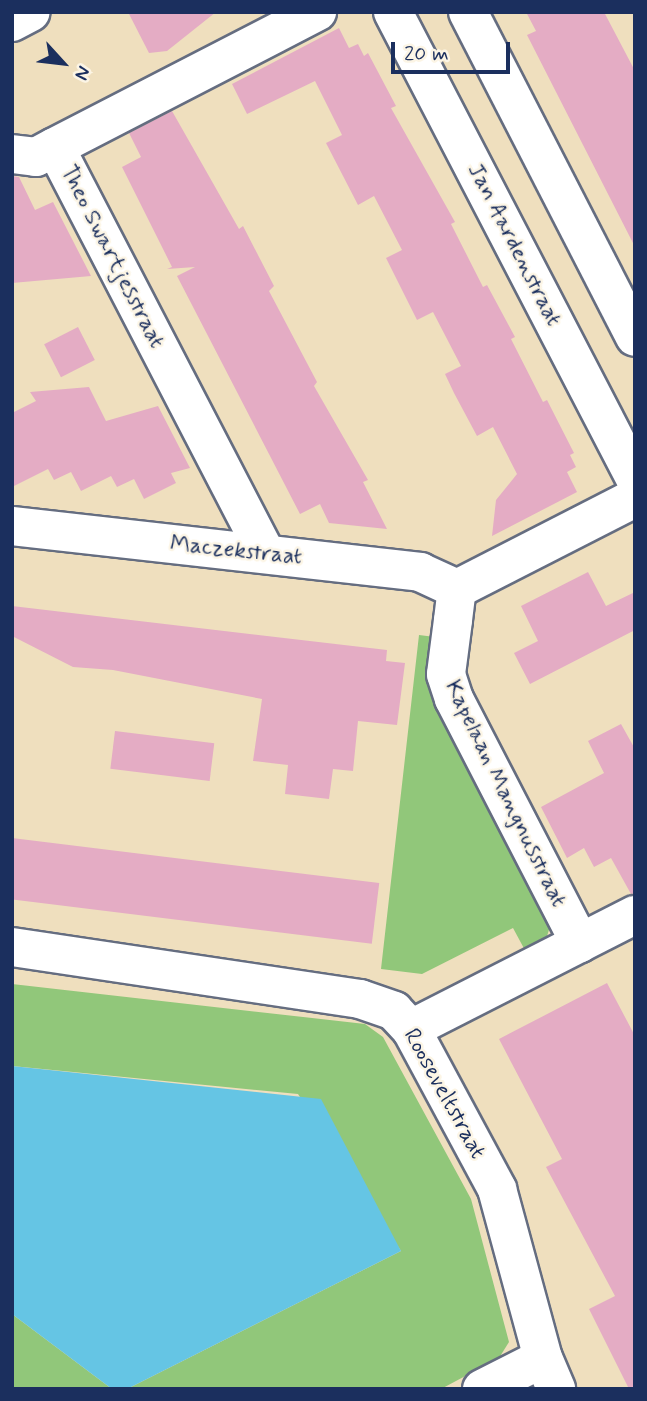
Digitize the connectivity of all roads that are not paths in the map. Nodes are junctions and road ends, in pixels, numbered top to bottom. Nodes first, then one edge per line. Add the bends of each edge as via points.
1 (32, 12) edge
2 (317, 12) edge
3 (393, 12) edge
4 (468, 12) edge
5 (12, 22) edge
6 (55, 147) junction
7 (12, 154) edge
8 (635, 337) edge
9 (635, 478) edge
10 (635, 498) edge
11 (12, 526) edge
12 (266, 554) junction
13 (457, 589) junction
14 (635, 915) edge
15 (580, 943) junction
16 (12, 947) edge
17 (411, 1029) junction
18 (549, 1373) edge
19 (482, 1389) edge

1 - 5 street
2 - 6 street, Theo Swartjesstraat
3 - 9 street, Jan Aardenstraat
4 - 8 street
6 - 7 street via 36,157
6 - 12 street, Theo Swartjesstraat
10 - 13 street
11 - 12 street, Maczekstraat
12 - 13 street, Maczekstraat via 420,572
13 - 15 street, Kapelaan Mangnusstraat via 446,674 454,699
14 - 15 street
15 - 17 street
16 - 17 street, Rooseveltstraat via 360,999 394,1011
17 - 18 street, Rooseveltstraat via 497,1189
18 - 19 street

